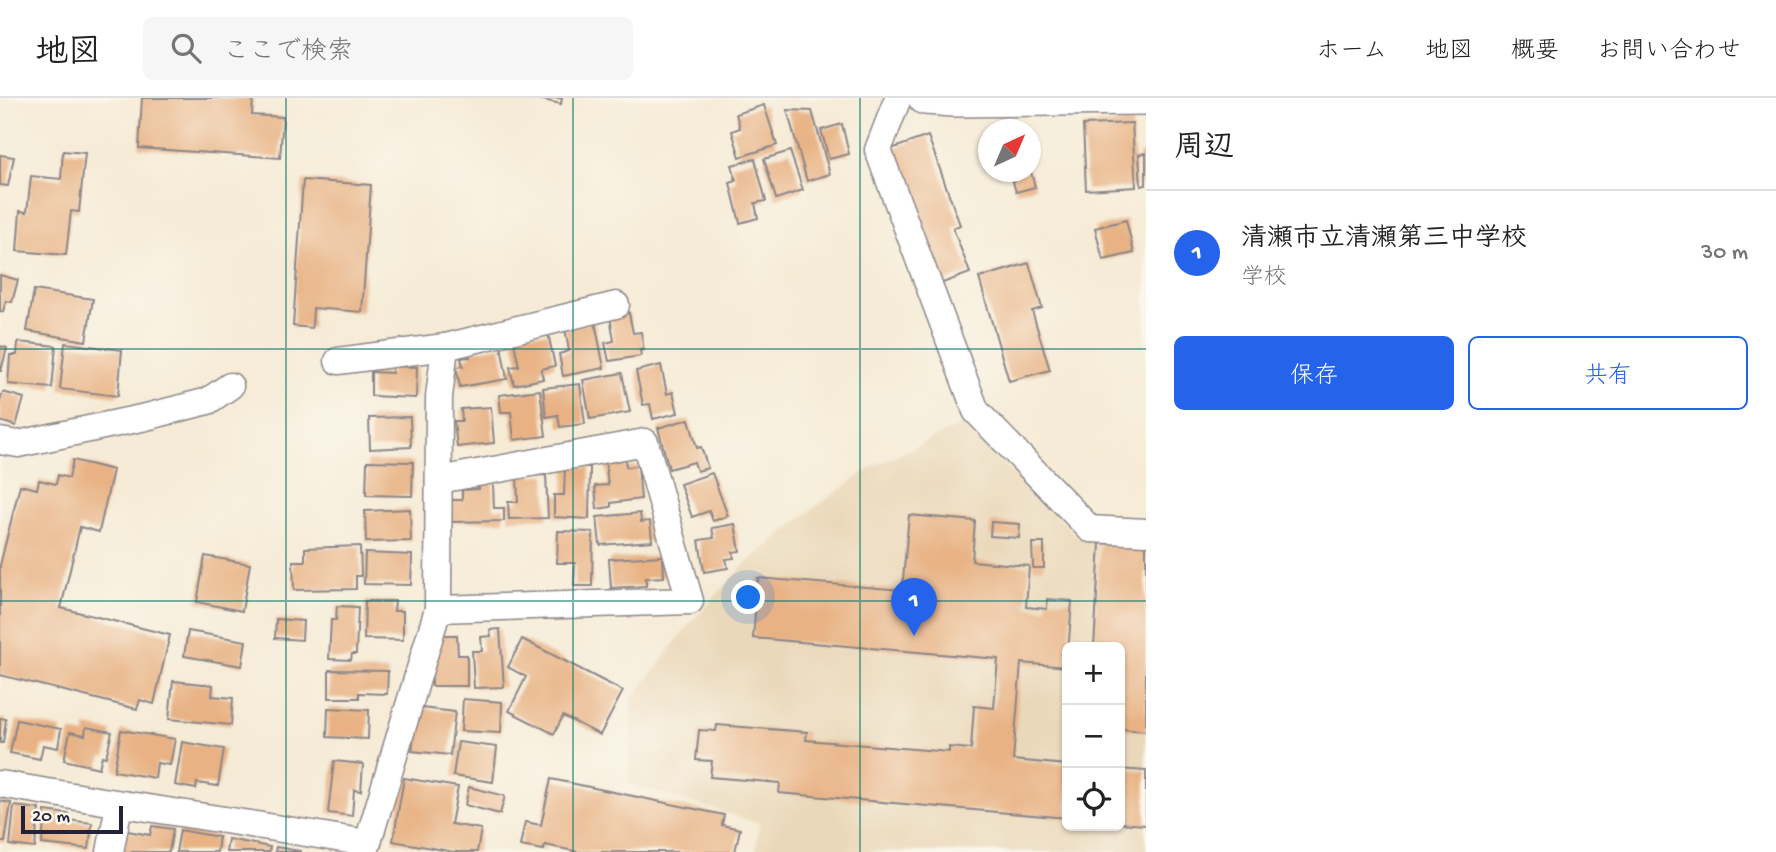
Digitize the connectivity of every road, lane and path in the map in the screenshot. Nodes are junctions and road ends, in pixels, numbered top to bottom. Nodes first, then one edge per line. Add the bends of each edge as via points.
1 (898, 98) edge
2 (925, 98) edge
3 (1146, 98) edge
4 (616, 305) dead end
5 (445, 347) junction
6 (338, 362) dead end
7 (230, 386) dead end
8 (0, 441) edge
9 (439, 480) junction
10 (1146, 532) edge
11 (438, 609) junction
12 (0, 785) edge
13 (119, 805) junction
14 (365, 848) edge
15 (110, 852) edge

1 - 10 street via 878,150 976,411 1090,529
2 - 3 street
4 - 5 street
5 - 6 street
5 - 9 street via 439,397
7 - 8 street via 208,401 146,417 18,444
9 - 11 street
9 - 11 street via 645,442 690,601
11 - 14 street
12 - 13 street
13 - 14 street via 235,820
13 - 15 street

